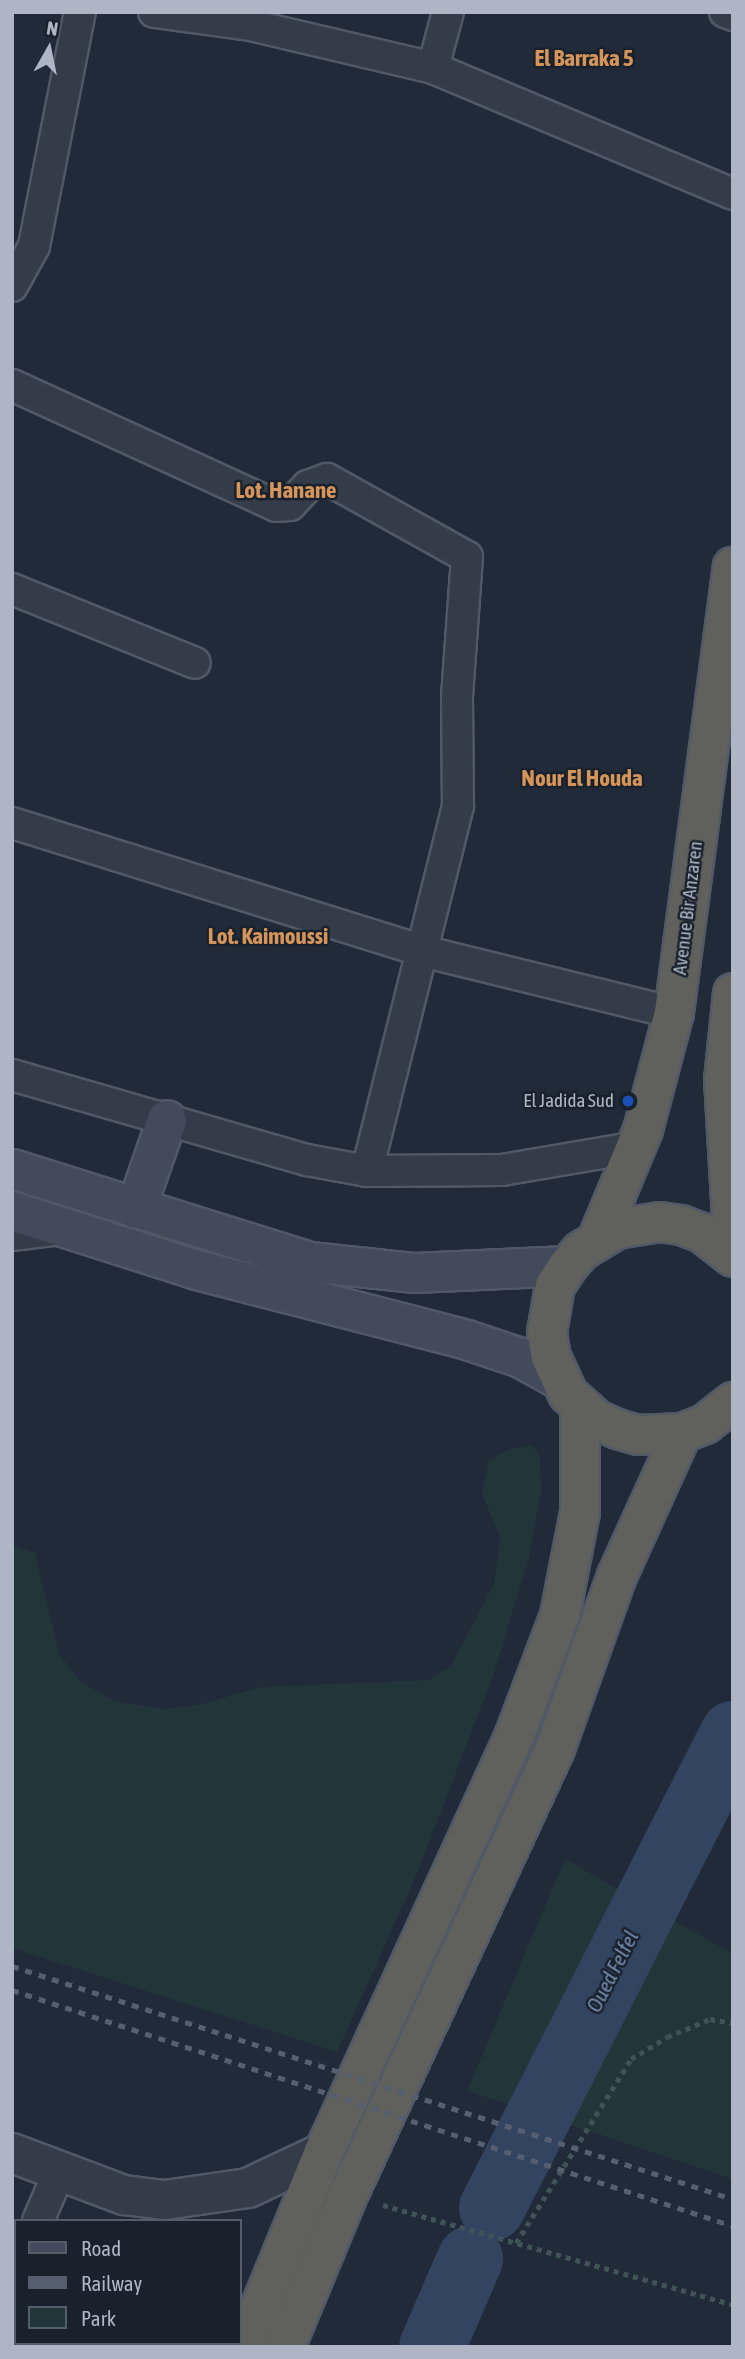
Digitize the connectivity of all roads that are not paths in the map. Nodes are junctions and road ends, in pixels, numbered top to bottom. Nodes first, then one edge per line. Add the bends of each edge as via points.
1 (80, 12) edge
2 (154, 12) edge
3 (448, 12) edge
4 (725, 12) edge
5 (733, 15) edge
6 (251, 19) edge
7 (433, 68) junction
8 (733, 194) edge
9 (12, 286) edge
10 (12, 385) edge
11 (733, 566) edge
12 (12, 589) edge
13 (195, 663) dead end
14 (12, 823) edge
15 (422, 951) junction
16 (733, 993) edge
17 (674, 1013) junction
18 (12, 1075) edge
19 (167, 1120) junction
20 (637, 1147) junction
21 (12, 1169) edge
22 (367, 1171) junction
23 (136, 1209) junction
24 (12, 1211) edge
25 (67, 1228) junction
26 (12, 1235) edge
27 (733, 1235) edge
28 (598, 1238) junction
29 (733, 1257) edge
30 (568, 1266) junction
31 (570, 1393) junction
32 (733, 1402) edge
33 (682, 1433) junction
34 (324, 2152) junction
35 (12, 2153) edge
36 (59, 2172) junction
37 (129, 2208) edge
38 (39, 2219) edge
39 (244, 2347) edge
40 (285, 2347) edge

1 - 9 street via 34,246
2 - 6 street
3 - 7 street
4 - 5 street
6 - 7 street
7 - 8 street
10 - 15 street via 276,506 290,505 309,486 327,479 467,556 457,697 458,806
11 - 17 highway, Avenue Bir Anzaren
12 - 13 street
14 - 15 street
15 - 17 street
15 - 22 street
16 - 27 highway via 724,1080
17 - 20 highway, Avenue Bir Anzaren
18 - 19 street
19 - 22 street via 307,1160
19 - 23 main road
20 - 22 street via 502,1170
20 - 28 highway, Avenue Bir Anzaren
21 - 23 main road
23 - 30 main road via 256,1248 365,1270 478,1272
24 - 25 main road
25 - 26 street
25 - 31 main road via 197,1270 467,1340 521,1358
28 - 29 highway via 617,1229 660,1222 702,1233
28 - 30 highway
30 - 31 highway via 555,1286 548,1321 551,1357
31 - 33 highway via 597,1420 638,1435
31 - 34 highway via 580,1512 560,1615 514,1737
32 - 33 highway via 705,1424
33 - 40 highway via 622,1563 555,1749 348,2195
34 - 37 street via 287,2173 207,2197
34 - 39 highway
35 - 36 street
36 - 37 street
36 - 38 street

